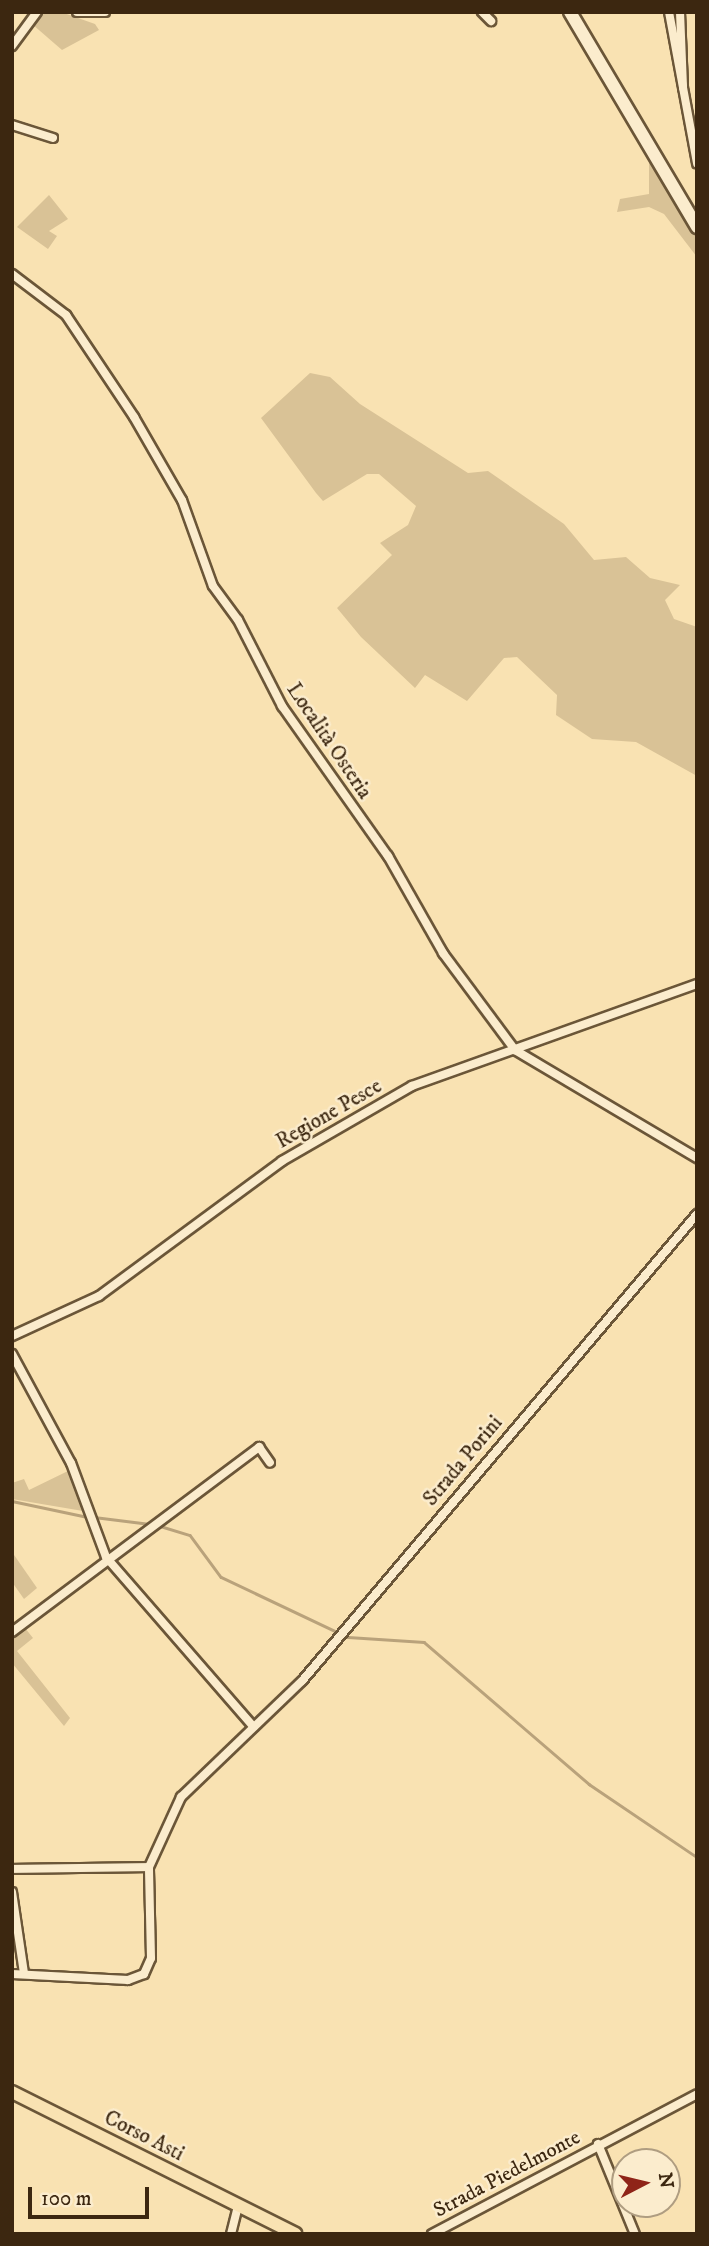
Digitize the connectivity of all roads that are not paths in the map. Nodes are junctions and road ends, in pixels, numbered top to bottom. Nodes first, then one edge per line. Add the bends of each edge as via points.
1 (37, 12) edge
2 (76, 12) edge
3 (104, 12) edge
4 (482, 12) edge
5 (570, 12) edge
6 (669, 12) edge
7 (680, 12) edge
8 (491, 21) dead end
9 (12, 46) edge
10 (682, 93) junction
11 (12, 125) edge
12 (52, 138) dead end
13 (697, 163) edge
14 (697, 226) edge
15 (12, 274) edge
16 (697, 984) edge
17 (515, 1050) junction
18 (697, 1158) edge
19 (697, 1214) edge
20 (12, 1336) edge
21 (12, 1354) edge
22 (271, 1463) dead end
23 (106, 1557) junction
24 (12, 1632) edge
25 (254, 1727) junction
26 (149, 1867) junction
27 (12, 1869) edge
28 (12, 1892) edge
29 (24, 1973) junction
30 (12, 1974) edge
31 (12, 2092) edge
32 (697, 2094) edge
33 (598, 2144) junction
34 (238, 2206) junction
35 (232, 2234) edge
36 (295, 2234) edge
37 (432, 2234) edge
38 (635, 2234) edge

1 - 9 street
2 - 3 street
4 - 8 street
5 - 14 main road
6 - 10 street
7 - 10 street
10 - 13 street
11 - 12 street
15 - 17 street, Località Osteria via 66,315 134,417 182,500 213,586 238,620 282,706 388,856 443,953
16 - 17 street, Regione Pesce
17 - 18 street, Località Osteria
17 - 20 street, Regione Pesce via 446,1069 412,1086 259,1177 99,1296
19 - 25 street, Strada Porini via 341,1633
21 - 23 street
22 - 23 street via 259,1447
23 - 24 street
23 - 25 street
25 - 26 street, Strada Porini via 181,1797
26 - 27 street
26 - 29 street, Strada Porini via 151,1958 144,1974 128,1980
28 - 29 street
29 - 30 street, Strada Porini
31 - 34 main road, Corso Asti
32 - 33 street, Strada Piedelmonte
33 - 37 street, Strada Piedelmonte
33 - 38 street, Strada Piedelmonte
34 - 35 street
34 - 36 main road, Corso Asti

